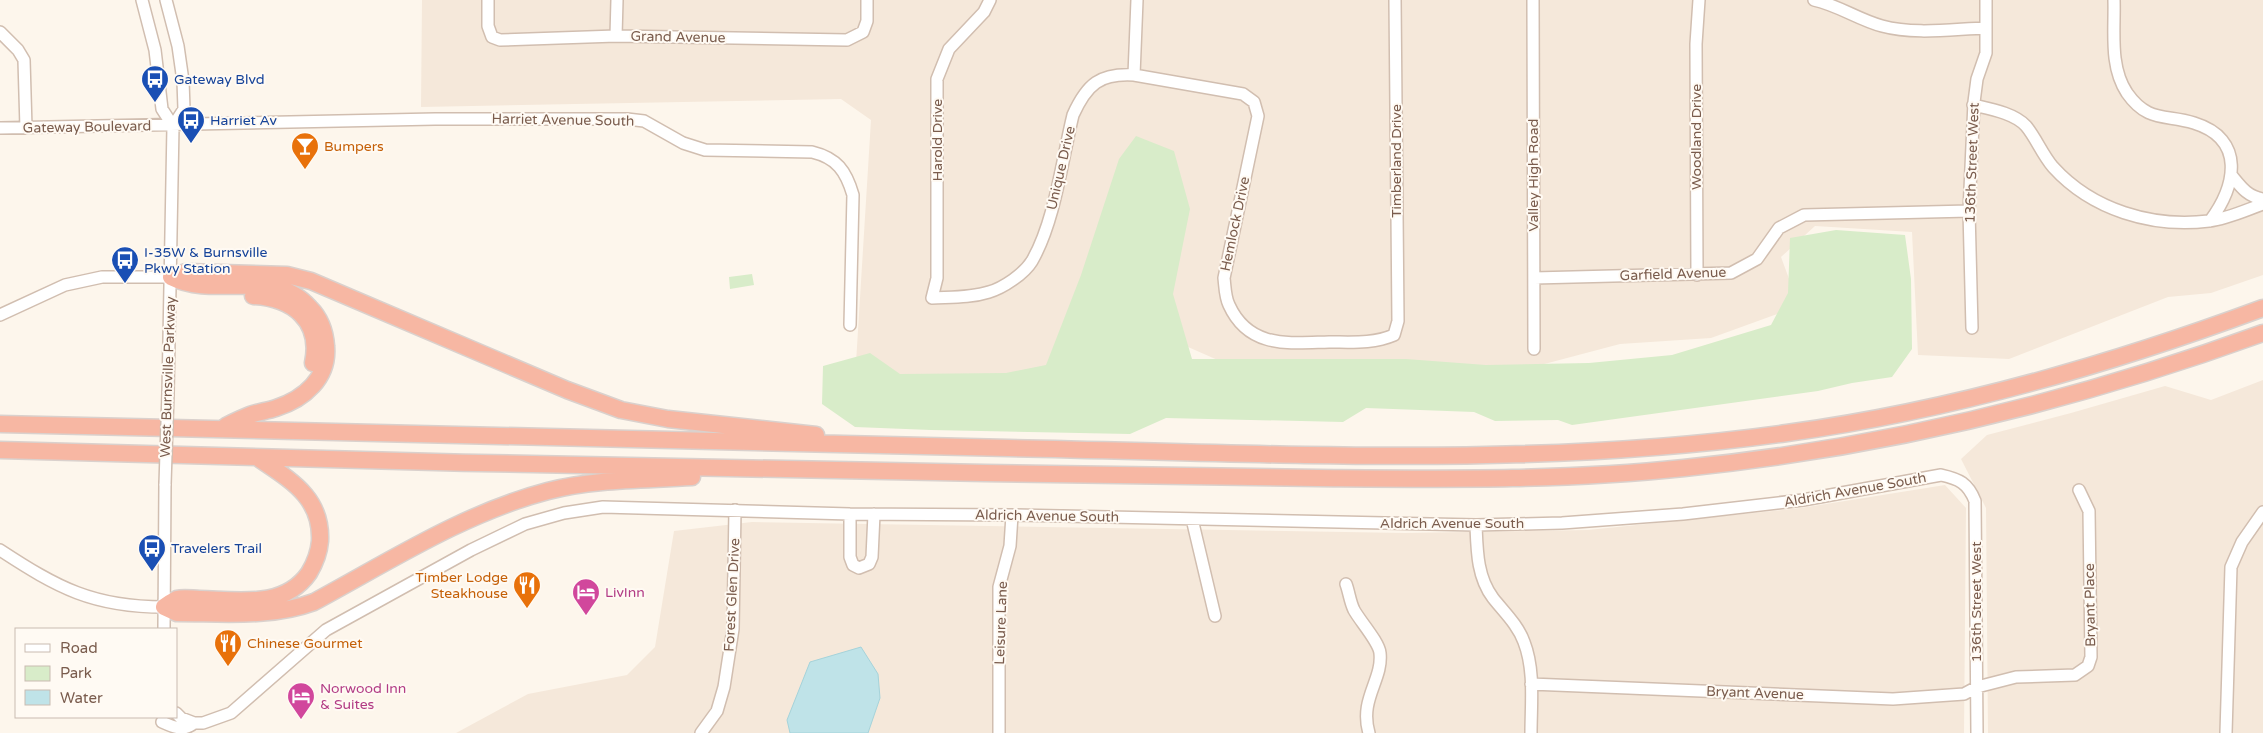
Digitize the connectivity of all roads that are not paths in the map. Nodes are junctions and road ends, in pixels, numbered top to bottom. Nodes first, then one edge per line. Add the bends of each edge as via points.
1 (142, 0) edge
2 (166, 0) edge
3 (488, 0) edge
4 (617, 0) edge
5 (867, 0) edge
6 (990, 0) edge
7 (1137, 0) edge
8 (1395, 0) edge
9 (1533, 0) edge
10 (1698, 0) edge
11 (1707, 0) edge
12 (1814, 0) edge
13 (1986, 0) edge
14 (2114, 0) edge
15 (1986, 28) junction
16 (0, 32) edge
17 (616, 36) junction
18 (1134, 75) junction
19 (1974, 105) junction
20 (174, 126) junction
21 (0, 128) edge
22 (26, 128) junction
23 (2232, 176) junction
24 (2263, 199) edge
25 (2263, 204) edge
26 (1969, 211) junction
27 (2210, 221) junction
28 (1697, 275) junction
29 (171, 277) junction
30 (1534, 278) junction
31 (932, 298) joint
32 (2263, 308) edge
33 (0, 315) edge
34 (1398, 322) joint
35 (850, 325) dead end
36 (1972, 328) dead end
37 (2263, 333) edge
38 (1534, 349) dead end
39 (0, 424) edge
40 (222, 428) junction
41 (852, 445) junction
42 (0, 450) edge
43 (258, 458) junction
44 (820, 470) junction
45 (1957, 478) joint
46 (2079, 490) dead end
47 (736, 510) junction
48 (2263, 512) edge
49 (850, 514) junction
50 (874, 514) junction
51 (1012, 515) junction
52 (1192, 519) junction
53 (1476, 525) junction
54 (0, 550) edge
55 (1346, 584) dead end
56 (164, 607) junction
57 (1215, 616) dead end
58 (164, 628) edge
59 (1531, 684) junction
60 (1977, 687) junction
61 (178, 715) edge
62 (194, 723) junction
63 (160, 724) edge
64 (169, 733) edge
65 (702, 733) edge
66 (999, 733) edge
67 (1370, 733) edge
68 (1531, 733) edge
69 (1977, 733) edge
70 (2226, 733) edge

1 - 20 street via 155,50 162,109
2 - 20 street, West Burnsville Parkway via 183,81 184,109
3 - 17 street, Grand Avenue via 488,26 492,37 500,40
4 - 17 street
5 - 17 street, Grand Avenue via 867,21 863,32 847,40
6 - 31 street, Harold Drive via 984,12 949,49 937,79 937,278
7 - 18 street
8 - 34 street, Timberland Drive
9 - 30 street, Valley High Road
10 - 11 street
10 - 28 street, Woodland Drive
12 - 15 street via 1892,28
13 - 15 street, 136th Street West
14 - 23 street via 2115,58 2120,80 2127,92 2141,107 2156,116 2193,122 2212,131 2223,142
15 - 19 street, 136th Street West via 1986,53 1977,79
16 - 22 street via 24,60
18 - 31 street, Unique Drive via 1108,75 1088,89 1080,100 1073,114 1046,231 1031,263 1012,280 990,292 967,297
18 - 34 street, Hemlock Drive via 1243,94 1254,102 1258,116 1224,278 1228,304 1242,325 1260,337 1278,343 1378,342 1394,335
19 - 26 street, 136th Street West
19 - 27 street via 2019,120 2053,167 2102,204 2147,219 2176,223
20 - 22 street, Gateway Boulevard
20 - 29 street, West Burnsville Parkway
20 - 35 street, Harriet Avenue South via 443,119 627,119 644,121 683,143 705,150 825,155 847,175 853,195
21 - 22 street, Gateway Boulevard
23 - 24 street via 2245,192
23 - 27 street via 2222,205
25 - 27 street
26 - 28 street, Garfield Avenue via 1804,215 1779,228 1757,259 1730,273
26 - 36 street, 136th Street West
28 - 30 street, Garfield Avenue
29 - 33 street via 102,277 65,285
29 - 40 highway via 185,284 222,288 281,288 298,297 314,312 323,329 326,357 311,389 277,408 251,414
29 - 41 highway via 186,272 295,277 620,410 668,419 814,434
29 - 56 street, West Burnsville Parkway, bridge
30 - 38 street, Valley High Road
32 - 41 highway via 2086,367 1940,406 1792,433 1656,447 1449,457
37 - 44 highway via 2172,365 2019,410 1937,430 1792,456 1683,469 1468,480
39 - 40 highway
40 - 41 highway
42 - 43 highway
43 - 44 highway
43 - 56 highway via 306,494 316,511 321,530 315,564 305,579 280,597 264,600 178,599
44 - 56 highway via 612,482 550,491 503,504 470,518 314,602 295,609 177,613
45 - 53 street, Aldrich Avenue South via 1940,475 1803,500 1684,514 1562,523
45 - 60 street, 136th Street West via 1969,487 1975,500
46 - 60 street, Bryant Place via 2089,512 2091,657 2088,666 2075,675 2016,677
47 - 49 street, Aldrich Avenue South
47 - 62 street, Aldrich Avenue South via 603,507 525,524 326,630 231,712 203,723
47 - 65 street, Forest Glen Drive via 733,629 717,711
48 - 70 street via 2242,542 2231,567
49 - 50 street, Aldrich Avenue South
49 - 50 street via 850,557 853,565 859,568 869,564 872,556
50 - 51 street, Aldrich Avenue South
51 - 52 street, Aldrich Avenue South
51 - 66 street, Leisure Lane via 1010,546 999,587
52 - 53 street, Aldrich Avenue South
52 - 57 street
53 - 59 street via 1481,575 1524,641
54 - 56 street via 70,592 125,606
55 - 67 street via 1353,608 1380,651 1380,664 1368,697
56 - 58 street, West Burnsville Parkway
59 - 60 street, Bryant Avenue via 1893,699 1964,694
59 - 68 street
60 - 69 street, 136th Street West
61 - 62 street
62 - 63 street, Aldrich Avenue South via 182,729
63 - 64 street

